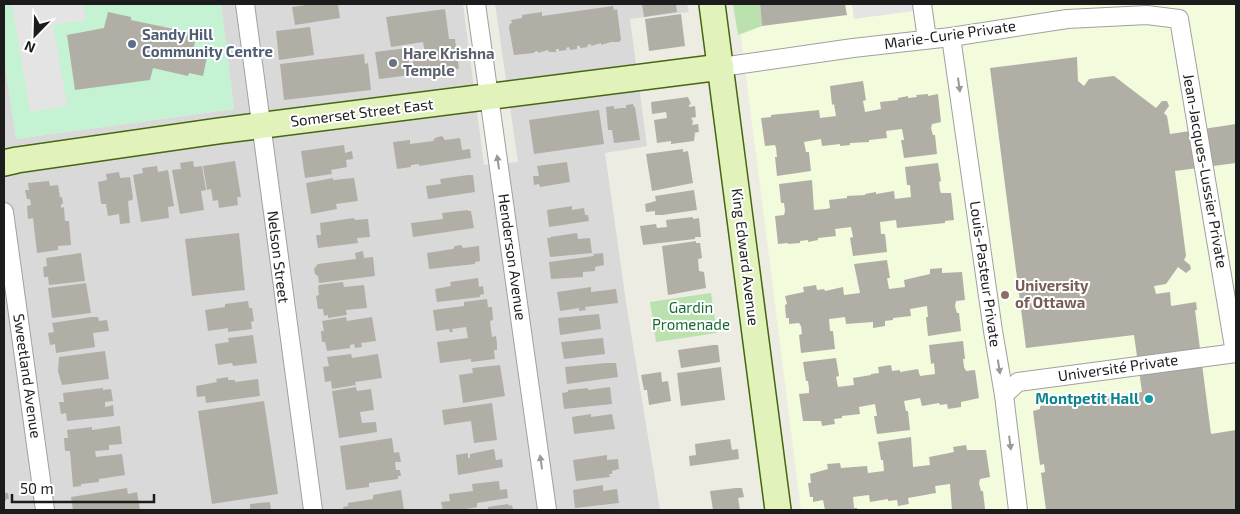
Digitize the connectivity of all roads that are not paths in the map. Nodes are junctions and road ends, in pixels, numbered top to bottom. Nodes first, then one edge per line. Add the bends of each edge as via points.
1 (244, 4) edge
2 (476, 4) edge
3 (712, 4) edge
4 (922, 4) edge
5 (1179, 19) joint
6 (951, 37) junction
7 (927, 39) junction
8 (721, 67) junction
9 (489, 96) junction
10 (261, 126) junction
11 (4, 163) edge
12 (4, 212) edge
13 (1235, 353) edge
14 (1004, 395) junction
15 (45, 510) edge
16 (313, 510) edge
17 (548, 510) edge
18 (778, 510) edge
19 (1018, 510) edge

1 - 10 street, Nelson Street
2 - 9 street, Henderson Avenue
3 - 8 street, King Edward Avenue
4 - 7 street
5 - 6 street, Marie-Curie Private via 1147,15 1067,19
5 - 13 street, Jean-Jacques-Lussier Private
6 - 7 street, Marie-Curie Private
6 -> 14 street, Louis-Pasteur Private
7 - 8 street, Marie-Curie Private
8 - 9 street, Somerset Street East
8 - 18 street, King Edward Avenue
9 - 10 street, Somerset Street East
17 -> 9 street, Henderson Avenue
10 - 11 street, Somerset Street East
10 - 16 street, Nelson Street
12 - 15 street, Sweetland Avenue
13 - 14 street, Université Private via 1018,382
14 -> 19 street, Louis-Pasteur Private

